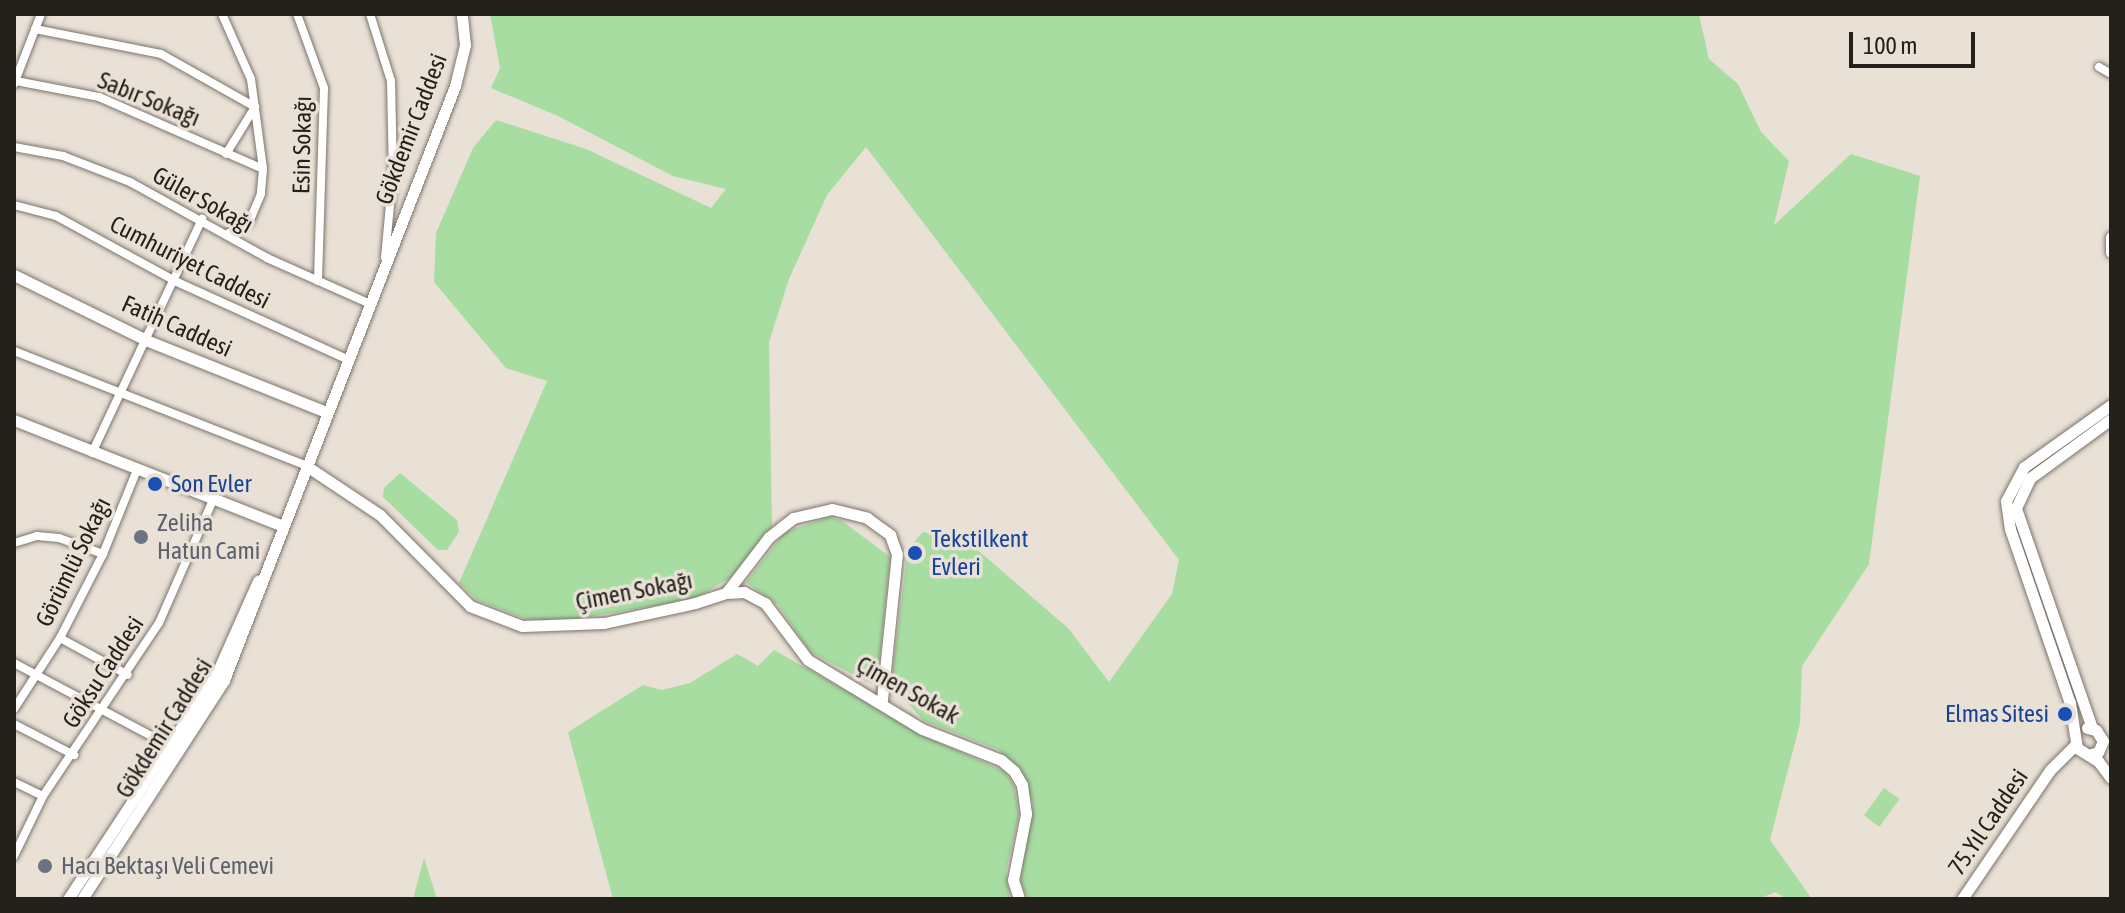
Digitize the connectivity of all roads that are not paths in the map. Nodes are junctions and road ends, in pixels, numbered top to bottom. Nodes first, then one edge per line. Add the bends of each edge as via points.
1 (41, 14) edge
2 (222, 14) edge
3 (297, 14) edge
4 (370, 14) edge
5 (462, 14) edge
6 (35, 29) junction
7 (2099, 67) dead end
8 (2111, 74) edge
9 (15, 83) edge
10 (255, 107) junction
11 (14, 147) edge
12 (226, 154) junction
13 (263, 169) junction
14 (14, 205) edge
15 (202, 219) junction
16 (227, 234) junction
17 (2111, 237) edge
18 (2111, 252) edge
19 (385, 258) junction
20 (14, 275) edge
21 (318, 281) junction
22 (177, 282) junction
23 (368, 303) junction
24 (148, 341) junction
25 (14, 351) edge
26 (347, 359) junction
27 (118, 393) junction
28 (2111, 405) edge
29 (326, 412) junction
30 (2111, 419) edge
31 (14, 420) edge
32 (91, 454) junction
33 (305, 465) junction
34 (137, 470) junction
35 (212, 502) junction
36 (280, 525) junction
37 (14, 543) edge
38 (103, 554) junction
39 (726, 593) junction
40 (60, 638) junction
41 (14, 663) edge
42 (128, 675) junction
43 (33, 677) junction
44 (882, 700) junction
45 (14, 709) edge
46 (100, 712) junction
47 (14, 724) edge
48 (2094, 729) junction
49 (2107, 736) edge
50 (2076, 742) junction
51 (173, 748) junction
52 (74, 755) junction
53 (2086, 755) junction
54 (2111, 759) edge
55 (2050, 770) junction
56 (2111, 778) edge
57 (14, 782) edge
58 (43, 796) junction
59 (14, 856) edge
60 (68, 899) edge
61 (82, 899) edge
62 (1019, 899) edge
63 (1962, 899) edge

1 - 6 street
2 - 10 street via 251,79
3 - 21 street, Esin Sokağı via 324,88
4 - 19 street, Gökdemir Caddesi via 391,81 393,173
5 - 19 main road, Gökdemir Caddesi via 462,63
6 - 9 street
6 - 10 street via 161,54
7 - 8 street
9 - 12 street, Sabır Sokağı via 99,97
10 - 12 street
10 - 13 street
11 - 15 street, Güler Sokağı via 63,156
12 - 13 street, Sabır Sokağı
13 - 16 street via 261,194 249,222
14 - 22 street, Cumhuriyet Caddesi via 56,216
15 - 16 street, Güler Sokağı
15 - 22 street
16 - 21 street, Güler Sokağı
17 - 18 main road
19 - 23 main road, Gökdemir Caddesi
20 - 24 main road, Fatih Caddesi
21 - 23 street, Güler Sokağı
22 - 24 street
22 - 26 street, Cumhuriyet Caddesi
23 - 26 main road, Gökdemir Caddesi
24 - 27 street
24 - 29 main road, Fatih Caddesi
25 - 27 street, Çimen Sokağı
26 - 29 main road, Gökdemir Caddesi
27 - 32 street
27 - 33 street, Çimen Sokağı
28 - 50 main road via 2024,467 2006,501 2010,529 2070,703
29 - 33 main road, Gökdemir Caddesi
30 - 48 main road via 2030,478 2016,508
31 - 32 main road
32 - 34 main road
33 - 36 main road, Gökdemir Caddesi
33 - 39 main road, Çimen Sokağı via 380,515 470,606 503,621 522,626 604,623
34 - 35 main road
34 - 38 street, Görümlü Sokağı
35 - 36 main road
35 - 42 street, Göksu Caddesi via 159,623
36 - 51 main road, Gökdemir Caddesi via 259,597 224,680
37 - 38 street via 48,537
38 - 40 street, Görümlü Sokağı
39 - 44 main road, Çimen Sokak via 755,596 808,660
39 - 44 main road, Çimen Sokağı via 769,537 793,518 832,509 880,526 896,544 897,566
40 - 42 street
40 - 43 street, Görümlü Sokağı
41 - 43 street
42 - 46 street, Göksu Caddesi
43 - 45 street, Görümlü Sokağı
43 - 46 street
44 - 62 main road, Çimen Sokak via 922,729 1001,760 1014,771 1026,814 1013,880
46 - 51 street
46 - 52 street, Göksu Caddesi
47 - 52 street
48 - 49 main road
48 - 50 main road, 75.Yıl Caddesi via 2080,732
49 - 53 main road, 75.Yıl Caddesi
49 - 54 main road
50 - 53 main road
50 - 55 main road, 75.Yıl Caddesi
51 - 60 main road
51 - 61 main road, Gökdemir Caddesi
52 - 58 street, Göksu Caddesi
53 - 55 main road, 75.Yıl Caddesi
53 - 56 main road
55 - 63 main road, 75.Yıl Caddesi
57 - 58 street
58 - 59 street, Göksu Caddesi

